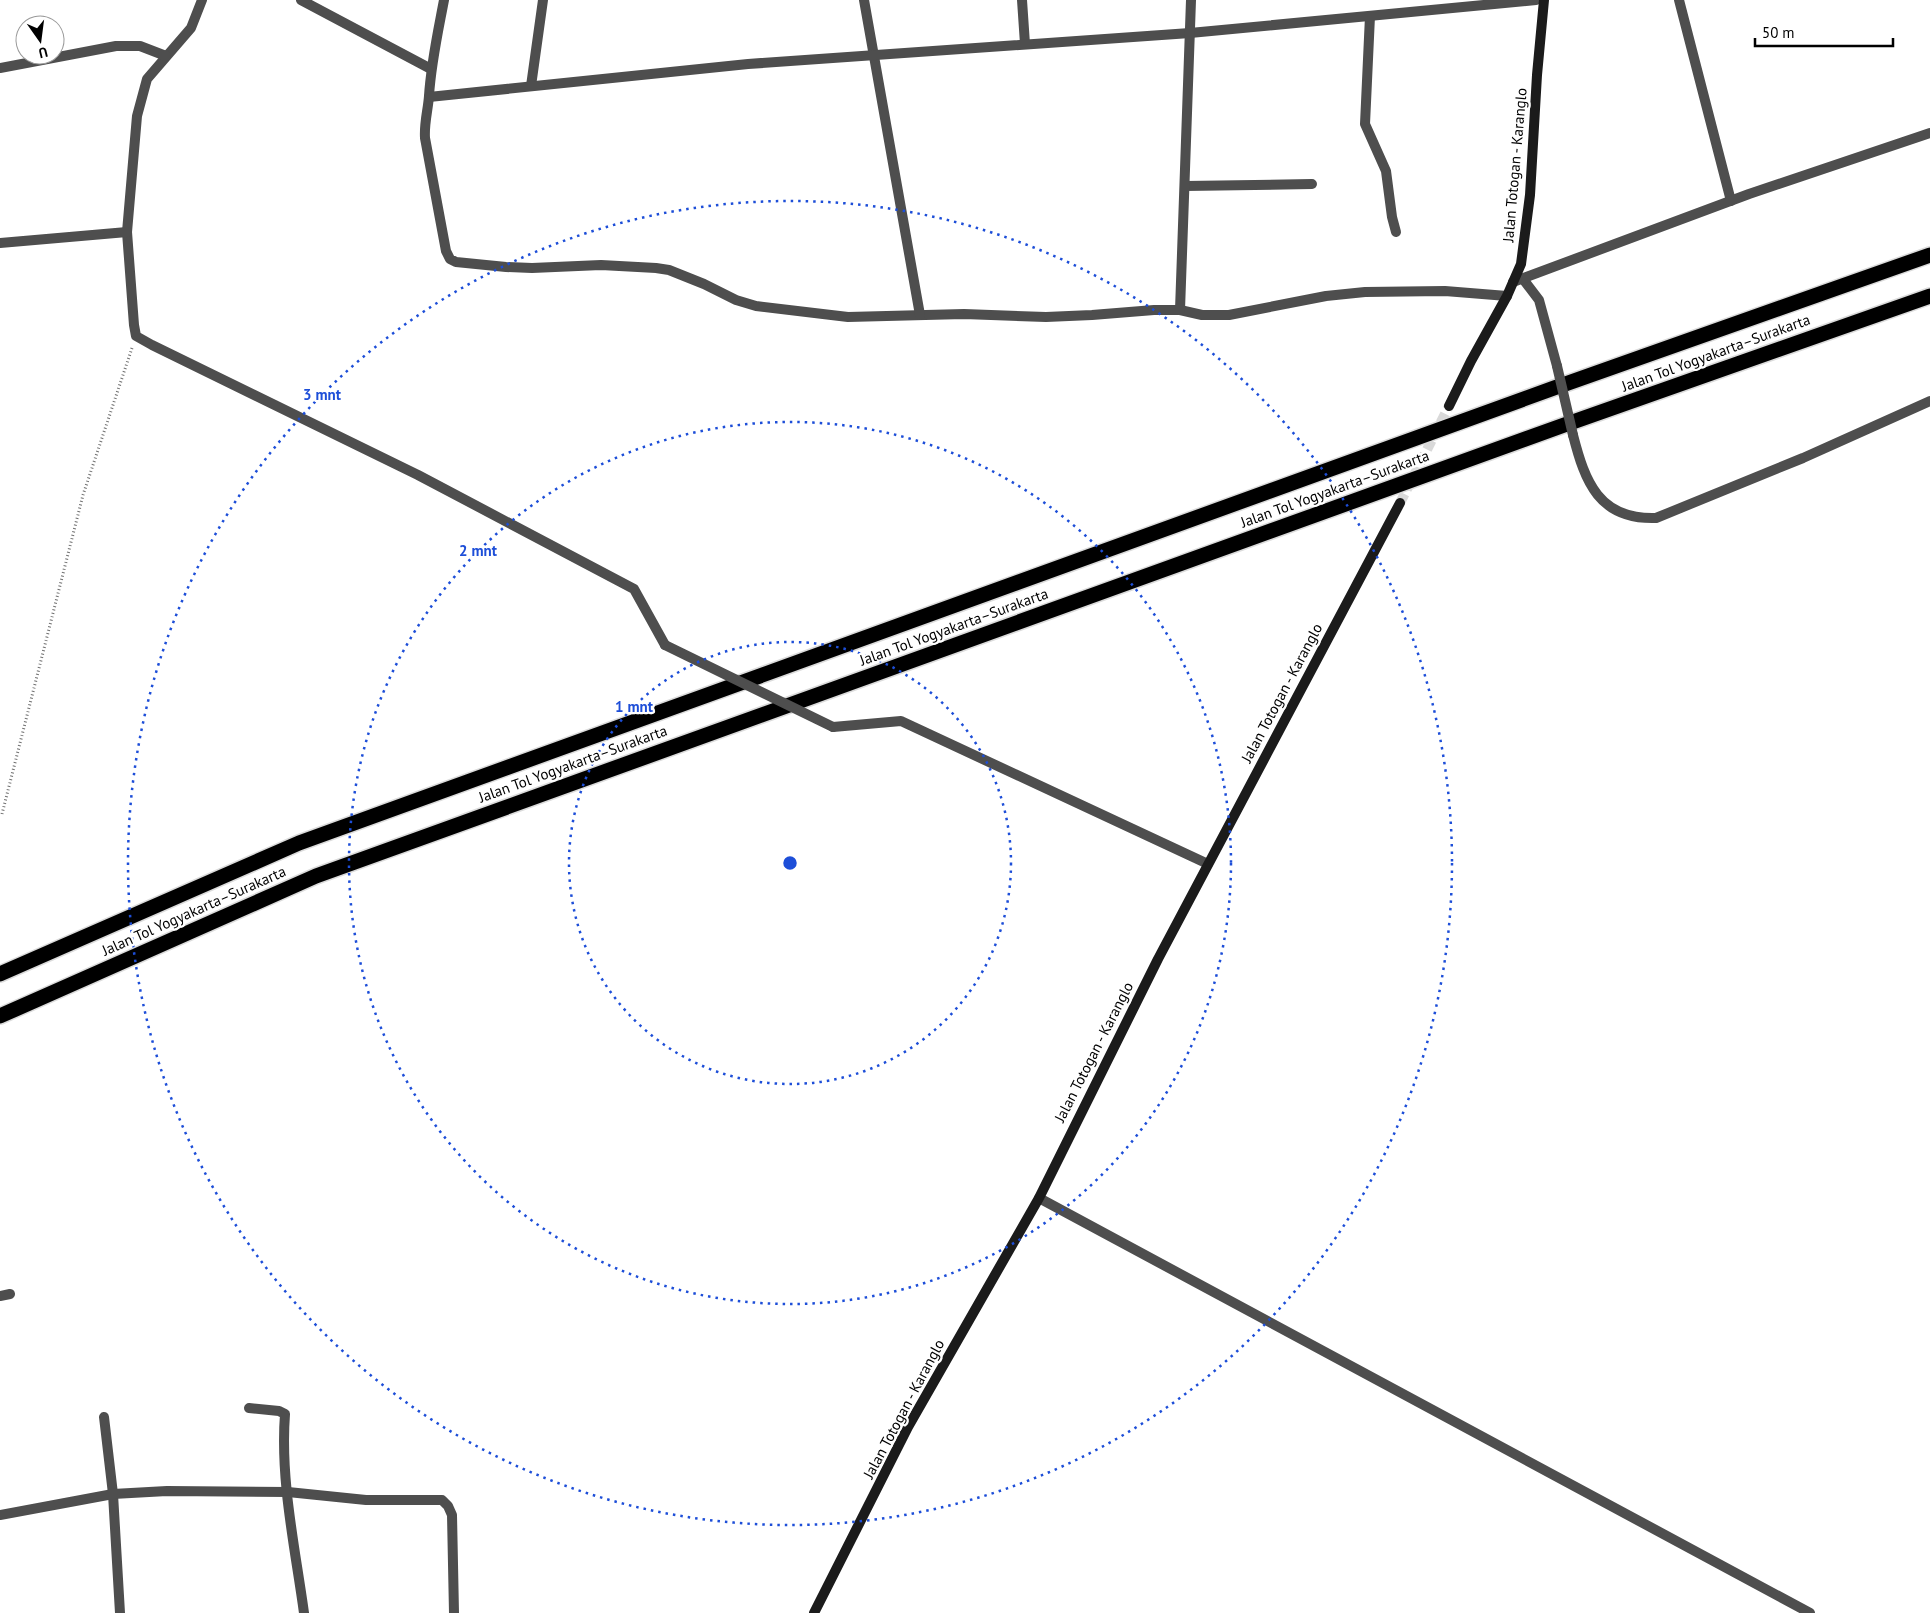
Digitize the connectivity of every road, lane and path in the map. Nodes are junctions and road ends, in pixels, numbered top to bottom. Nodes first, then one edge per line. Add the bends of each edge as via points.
1 (202, 0) edge
2 (301, 0) edge
3 (444, 0) edge
4 (543, 0) edge
5 (864, 0) edge
6 (1022, 0) edge
7 (1191, 0) edge
8 (1536, 0) edge
9 (1544, 0) edge
10 (1678, 0) edge
11 (1370, 16) junction
12 (1190, 33) junction
13 (1025, 44) junction
14 (874, 55) junction
15 (166, 56) junction
16 (0, 68) edge
17 (431, 69) junction
18 (531, 86) junction
19 (429, 97) junction
20 (1930, 133) edge
21 (1312, 184) dead end
22 (1185, 186) junction
23 (1732, 201) junction
24 (127, 232) junction
25 (1396, 232) dead end
26 (0, 244) edge
27 (1930, 255) edge
28 (1518, 281) junction
29 (1507, 296) junction
30 (1930, 296) edge
31 (1180, 310) junction
32 (920, 315) junction
33 (136, 336) junction
34 (1930, 401) edge
35 (1450, 406) tunnel mouth
36 (1400, 503) tunnel mouth
37 (2, 814) dead end
38 (1208, 864) junction
39 (0, 974) edge
40 (0, 1016) edge
41 (1039, 1198) junction
42 (249, 1408) dead end
43 (104, 1417) dead end
44 (288, 1492) junction
45 (113, 1494) junction
46 (0, 1515) edge
47 (120, 1613) edge
48 (304, 1613) edge
49 (454, 1613) edge
50 (814, 1613) edge
51 (1810, 1613) edge

1 - 15 street via 191,28
2 - 17 street
3 - 17 street
4 - 18 street
5 - 14 street
6 - 13 street
7 - 12 street
8 - 11 street
9 - 28 main road, Jalan Totogan - Karanglo via 1530,196
10 - 23 street
11 - 12 street
11 - 25 street via 1365,124 1386,171
12 - 13 street
12 - 22 street
13 - 14 street
14 - 18 street
14 - 32 street
15 - 16 street via 140,46 116,46
15 - 24 street via 147,79 137,116
17 - 19 street
18 - 19 street
19 - 32 street via 424,123 428,160 446,251 456,262 506,267 601,265 656,268 669,270 756,306 848,316
20 - 23 street
21 - 22 street
22 - 31 street
23 - 28 street
24 - 26 street
24 - 33 street
27 - 39 highway, Jalan Tol Yogyakarta–Surakarta via 298,843
28 - 29 main road, Jalan Totogan - Karanglo
28 - 34 street, bridge via 1539,300 1581,466 1592,490 1613,508 1629,515 1656,518
29 - 31 street via 1454,291 1378,291 1326,296 1229,316
29 - 35 main road, Jalan Totogan - Karanglo
30 - 40 highway, Jalan Tol Yogyakarta–Surakarta via 316,876
31 - 32 street via 1046,317
33 - 37 path via 83,495
33 - 38 street, bridge via 418,475 634,589 665,645 833,728 901,721
36 - 38 main road, Jalan Totogan - Karanglo
38 - 41 main road, Jalan Totogan - Karanglo
41 - 50 main road, Jalan Totogan - Karanglo via 908,1427
41 - 51 street
42 - 44 street via 285,1414 284,1455
43 - 45 street
44 - 45 street via 213,1490
44 - 48 street
44 - 49 street via 366,1500 442,1500 452,1515
45 - 46 street
45 - 47 street

